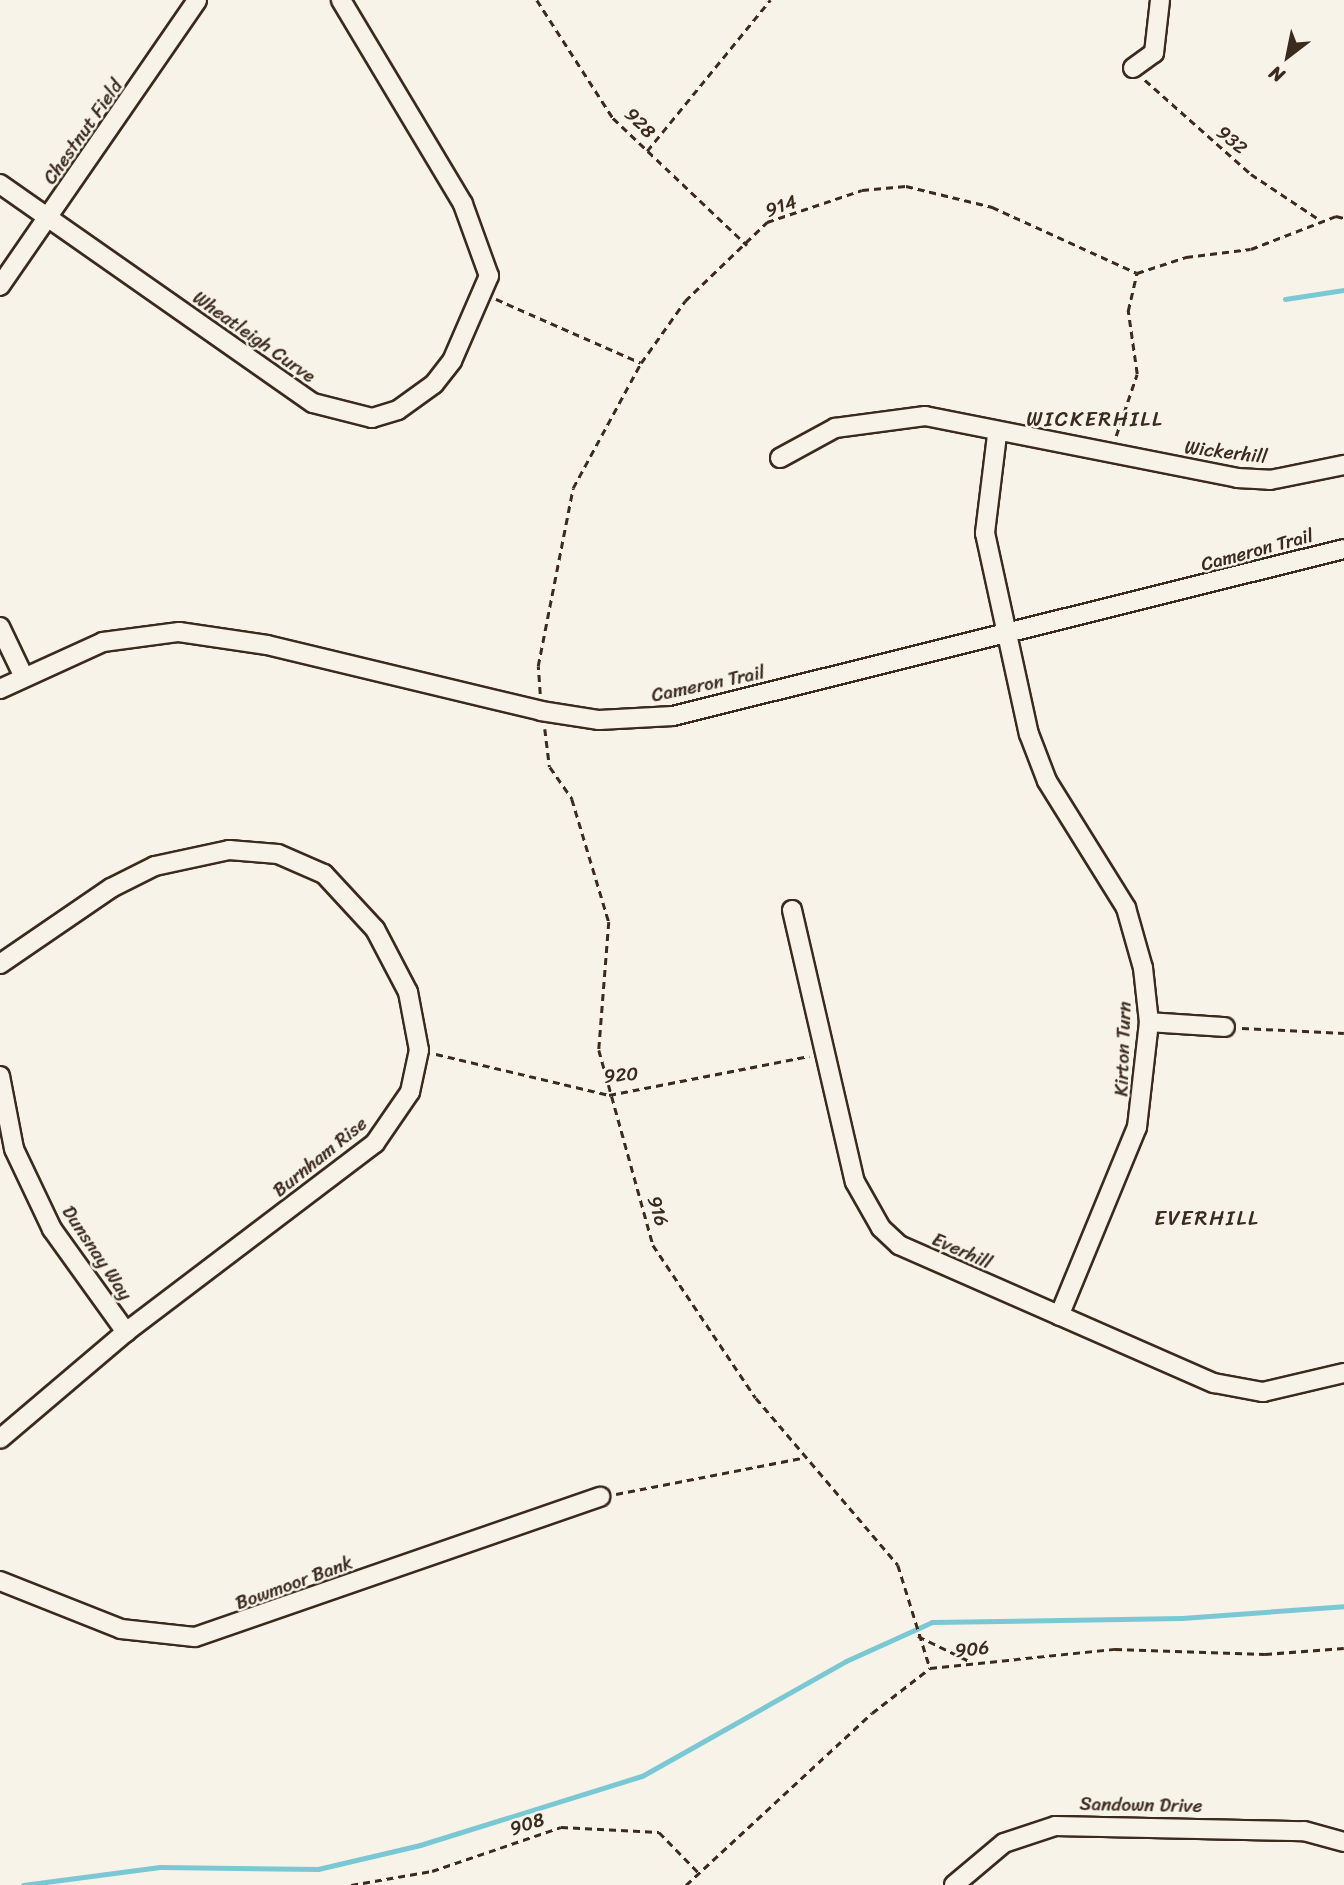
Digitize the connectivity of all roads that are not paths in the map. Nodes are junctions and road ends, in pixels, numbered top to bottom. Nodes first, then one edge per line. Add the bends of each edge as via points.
1 (197, 0) edge
2 (341, 0) edge
3 (1160, 0) edge
4 (1133, 68) road end
5 (0, 184) edge
6 (47, 217) junction
7 (0, 286) edge
8 (996, 435) junction
9 (780, 458) dead end
10 (1344, 464) edge
11 (1344, 549) edge
12 (0, 627) edge
13 (1008, 631) junction
14 (23, 675) junction
15 (0, 689) edge
16 (792, 910) dead end
17 (0, 964) edge
18 (1149, 1022) junction
19 (1225, 1027) road end
20 (0, 1076) edge
21 (1059, 1316) junction
22 (126, 1332) junction
23 (1344, 1373) edge
24 (0, 1439) edge
25 (600, 1497) road end
26 (0, 1581) edge
27 (1344, 1842) edge
28 (954, 1885) edge

1 - 6 street, Chestnut Field
2 - 6 street, Wheatleigh Curve via 463,204 485,251 486,295 434,384 398,410 358,417 313,403
3 - 4 street via 1154,53
5 - 6 street, Wheatleigh Curve
6 - 7 street, Chestnut Field
8 - 9 street, Wickerhill via 925,416 868,420 835,428
8 - 10 street, Wickerhill via 1270,480
8 - 13 street, Kirton Turn via 985,533
11 - 13 street, Cameron Trail
12 - 14 street
13 - 14 street, Cameron Trail via 673,716 599,720 543,718 267,645 179,632 103,642
13 - 18 street, Kirton Turn via 1037,758 1130,920
14 - 15 street, Cameron Trail
16 - 21 street, Everhill via 855,1182 881,1228 927,1259
17 - 22 street, Burnham Rise via 111,888 155,866 229,850 278,854 324,874 375,929 408,992 419,1050 410,1092 375,1143
18 - 19 street
18 - 21 street, Kirton Turn via 1137,1127
20 - 22 street, Dunsnay Way via 14,1149 51,1229
21 - 23 street, Everhill via 1234,1388 1263,1392
22 - 24 street, Burnham Rise
25 - 26 street, Bowmoor Bank via 195,1637 121,1629
27 - 28 street, Sandown Drive via 1304,1831 1055,1826 1004,1843

